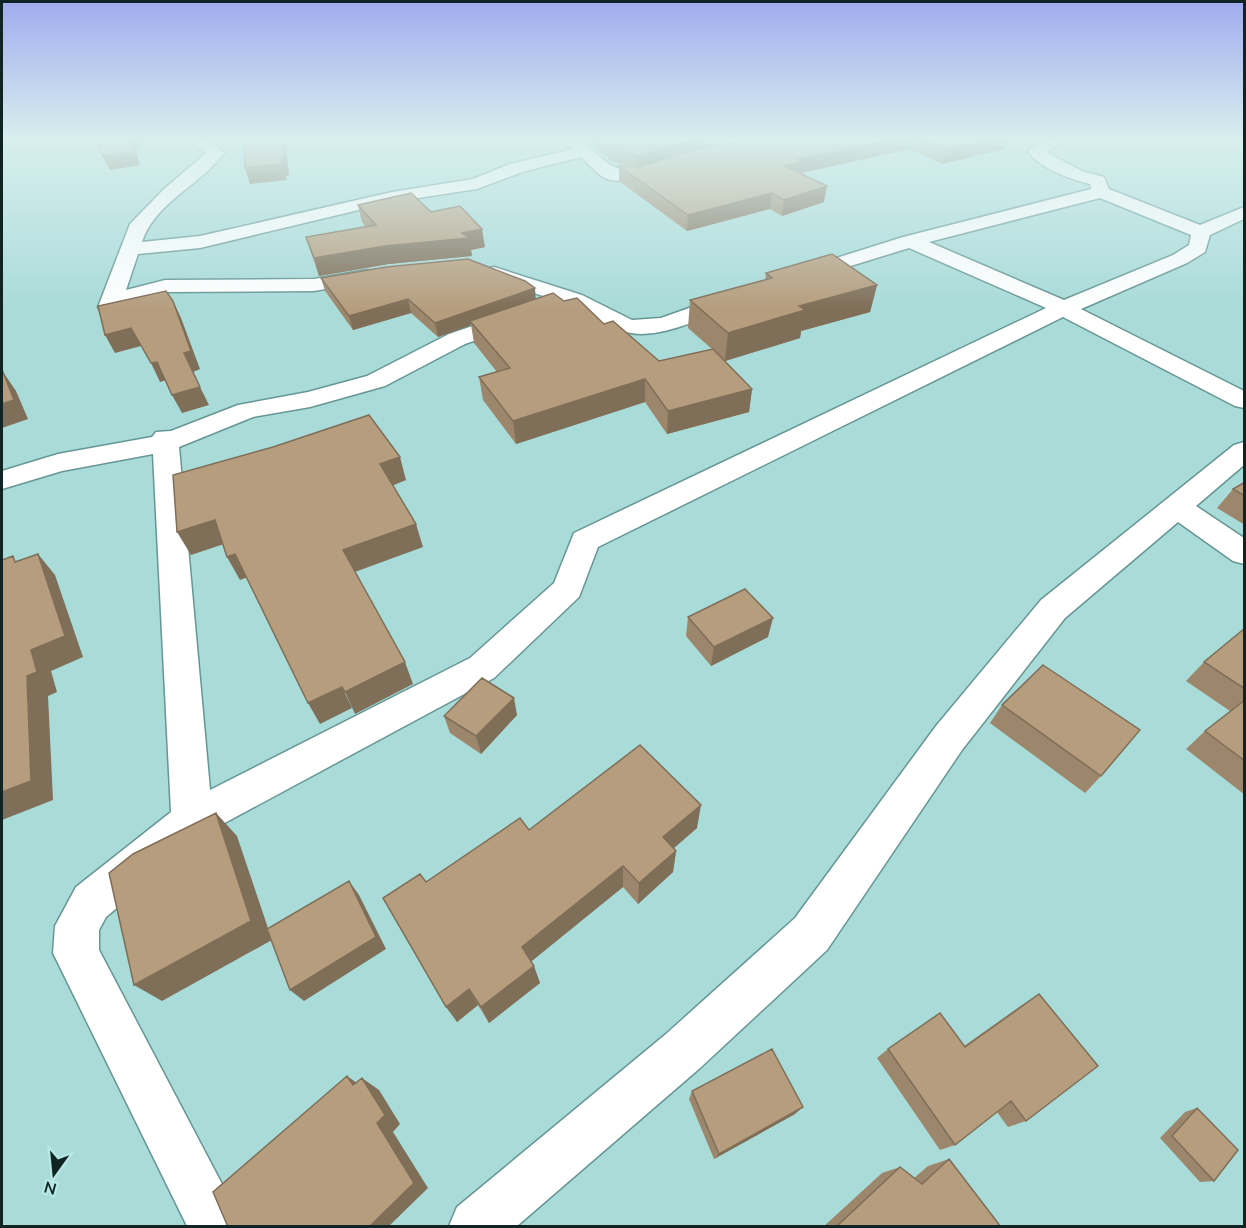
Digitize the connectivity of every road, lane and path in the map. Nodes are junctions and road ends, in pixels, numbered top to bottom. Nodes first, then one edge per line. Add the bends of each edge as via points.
1 (168, 195) edge
2 (403, 195) edge
3 (1088, 195) edge
4 (1109, 195) edge
5 (1245, 212) edge
6 (1201, 232) junction
7 (910, 241) junction
8 (130, 249) junction
9 (473, 264) edge
10 (389, 272) edge
11 (787, 280) edge
12 (753, 292) edge
13 (573, 299) junction
14 (1064, 308) junction
15 (1245, 401) edge
16 (165, 440) junction
17 (1245, 451) edge
18 (2, 480) edge
19 (1176, 506) junction
20 (1245, 553) edge
21 (192, 820) junction
22 (216, 1227) edge
23 (476, 1227) edge

1 - 8 street via 137,228
2 - 8 street via 200,242
3 - 7 street
4 - 6 street
5 - 6 street
6 - 14 street via 1198,248 1180,259
7 - 11 street
7 - 14 street
8 - 10 street via 110,304 165,286 314,285
9 - 13 street via 523,286
12 - 13 street via 643,327 626,326
13 - 16 street via 457,339 376,381 310,399 247,410
14 - 15 street
14 - 21 street via 585,541 568,589 482,668
16 - 18 street via 58,463
16 - 21 street
17 - 19 street
19 - 20 street
19 - 23 street via 1053,609 1012,656 949,738 811,934 683,1051
21 - 22 street via 91,902 77,926 76,953

